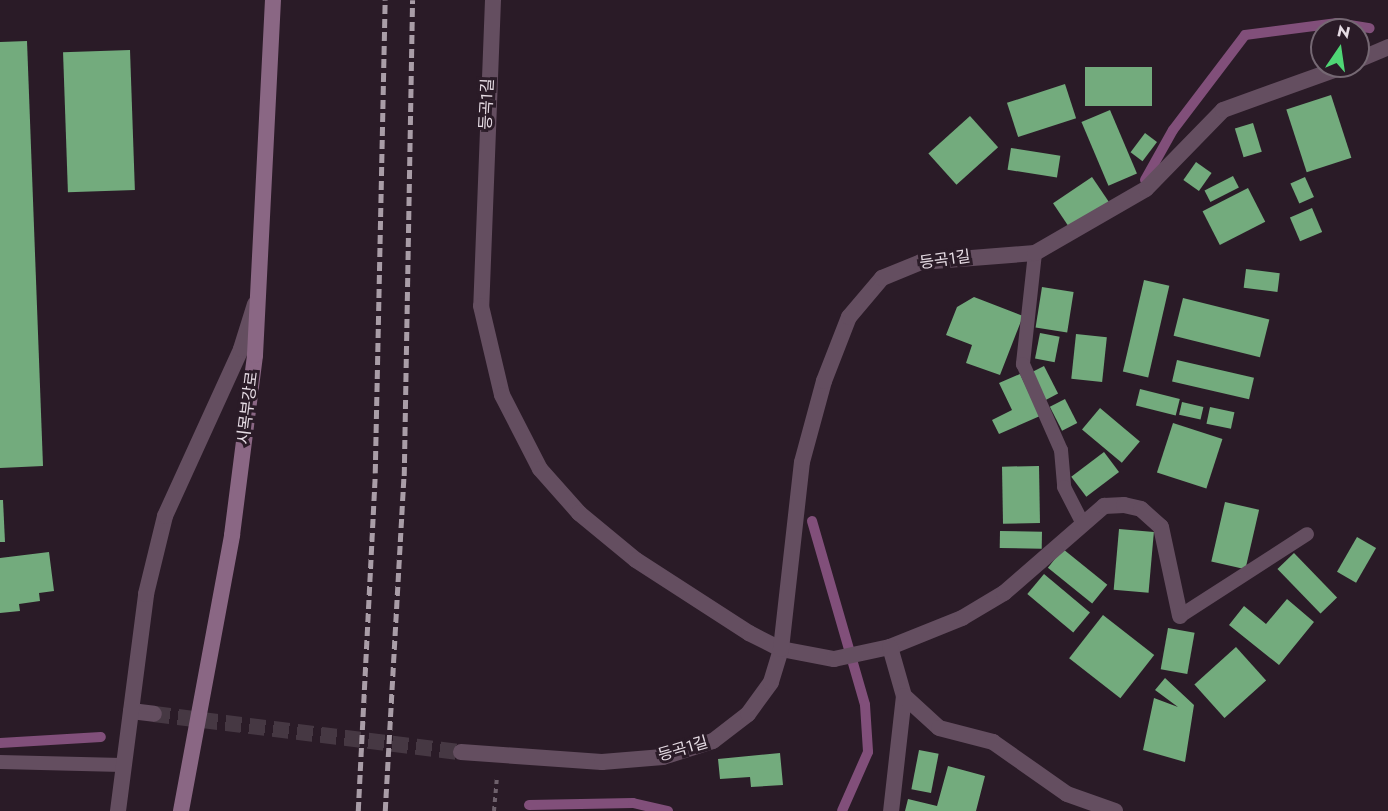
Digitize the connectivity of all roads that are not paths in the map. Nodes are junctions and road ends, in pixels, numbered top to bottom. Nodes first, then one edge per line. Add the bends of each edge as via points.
1 (273, 0) edge
2 (493, 0) edge
3 (1388, 46) edge
4 (1370, 54) edge
5 (1312, 78) edge
6 (1035, 253) junction
7 (259, 291) junction
8 (1083, 524) junction
9 (1307, 534) dead end
10 (1180, 616) joint
11 (782, 649) junction
12 (882, 649) junction
13 (904, 696) junction
14 (131, 711) junction
15 (154, 714) tunnel mouth
16 (461, 752) tunnel mouth
17 (0, 762) edge
18 (122, 765) junction
19 (118, 811) edge
20 (181, 811) edge
21 (891, 811) edge
22 (1115, 811) edge

1 - 7 main road, 시목부강로
2 - 11 street, 등곡1길 via 480,219 481,306 502,395 540,469 579,513 636,560
3 - 4 street
5 - 6 street, 등곡1길 via 1223,110 1146,189
6 - 8 lane via 1023,364 1060,450 1064,487
6 - 11 street, 등곡1길 via 921,261 882,278 849,317 824,381 802,462
7 - 14 street via 241,349 165,516 146,594
7 - 20 main road, 시목부강로 via 232,535
8 - 10 street via 1104,506 1124,505 1141,509 1161,526
8 - 12 street via 1004,593 962,618
9 - 10 lane
11 - 12 street via 834,659
11 - 16 street, 등곡1길 via 771,682 748,714 713,741 663,758 602,762
12 - 13 street
13 - 21 street
13 - 22 street via 939,728 993,742 1067,794
14 - 15 street
14 - 18 street
17 - 18 lane
18 - 19 street

